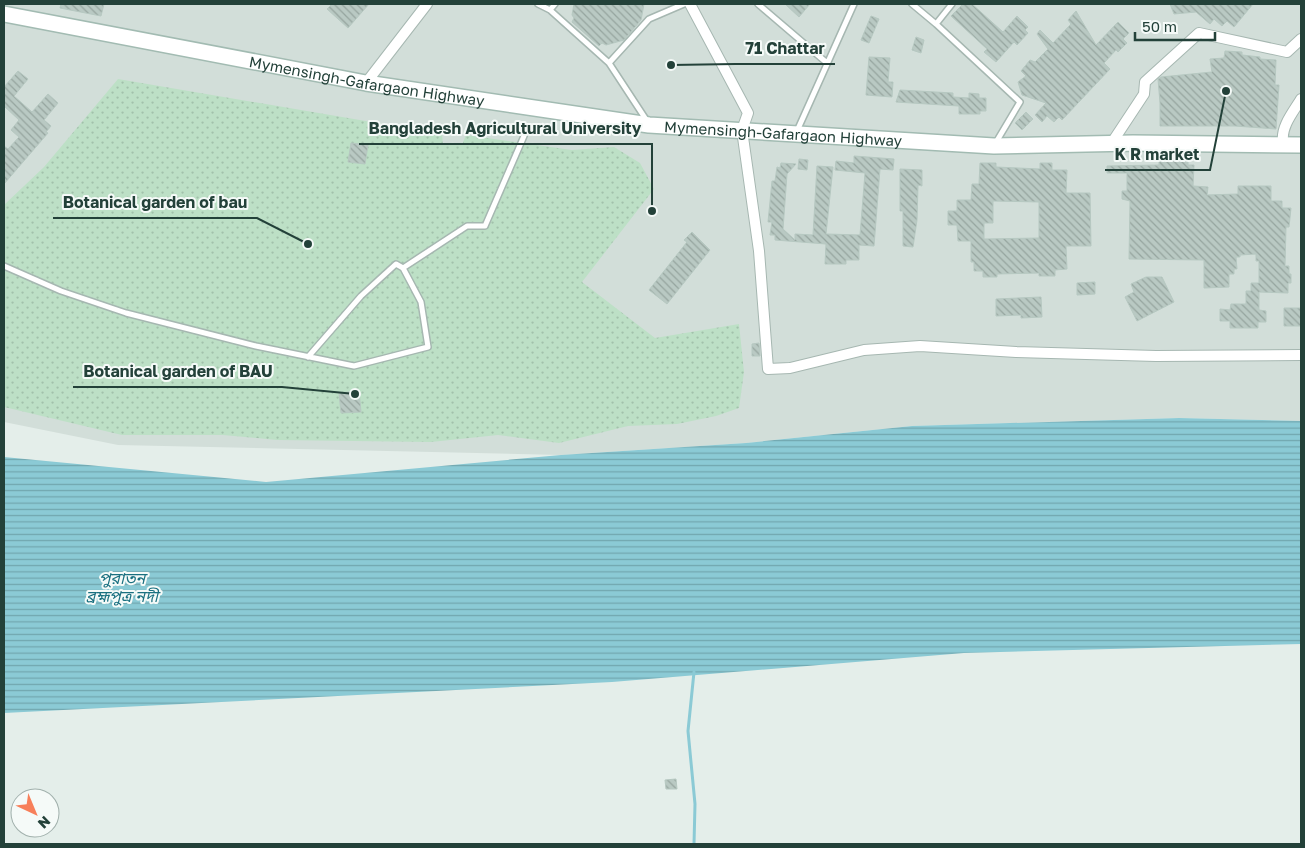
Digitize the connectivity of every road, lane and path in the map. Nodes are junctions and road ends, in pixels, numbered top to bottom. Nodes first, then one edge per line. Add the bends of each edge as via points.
1 (427, 4) edge
2 (538, 4) edge
3 (555, 4) edge
4 (684, 4) edge
5 (690, 4) edge
6 (758, 4) edge
7 (854, 4) edge
8 (912, 4) edge
9 (952, 4) edge
10 (550, 10) junction
11 (4, 14) edge
12 (936, 24) junction
13 (1301, 39) edge
14 (827, 62) junction
15 (609, 63) junction
16 (366, 83) junction
17 (1301, 99) edge
18 (649, 125) junction
19 (742, 130) junction
20 (796, 134) junction
21 (524, 136) dead end
22 (1111, 144) junction
23 (1294, 145) edge
24 (994, 146) junction
25 (4, 266) edge
26 (403, 268) junction
27 (1301, 355) edge
28 (308, 357) junction

1 - 16 street
2 - 10 lane
3 - 10 lane
4 - 15 lane via 649,19
5 - 19 street via 748,113
6 - 14 lane
7 - 14 lane
8 - 12 lane
9 - 12 lane
10 - 15 lane
11 - 16 main road, Mymensingh-Gafargaon Highway
12 - 24 lane via 1020,102
13 - 22 street via 1287,52 1199,33 1146,82 1144,94
14 - 20 lane
15 - 18 lane
16 - 18 main road, Mymensingh-Gafargaon Highway
17 - 23 street via 1282,134 1282,141
18 - 19 main road, Mymensingh-Gafargaon Highway
19 - 20 main road, Mymensingh-Gafargaon Highway
19 - 27 street via 759,251 768,369 790,368 864,350 920,346 1156,356
20 - 24 main road, Mymensingh-Gafargaon Highway
21 - 26 lane via 484,226 467,226
22 - 23 main road, Mymensingh-Gafargaon Highway
22 - 24 main road, Mymensingh-Gafargaon Highway
25 - 28 lane via 61,291 126,313
26 - 28 lane via 396,264 361,296
26 - 28 lane via 422,302 428,347 354,366

